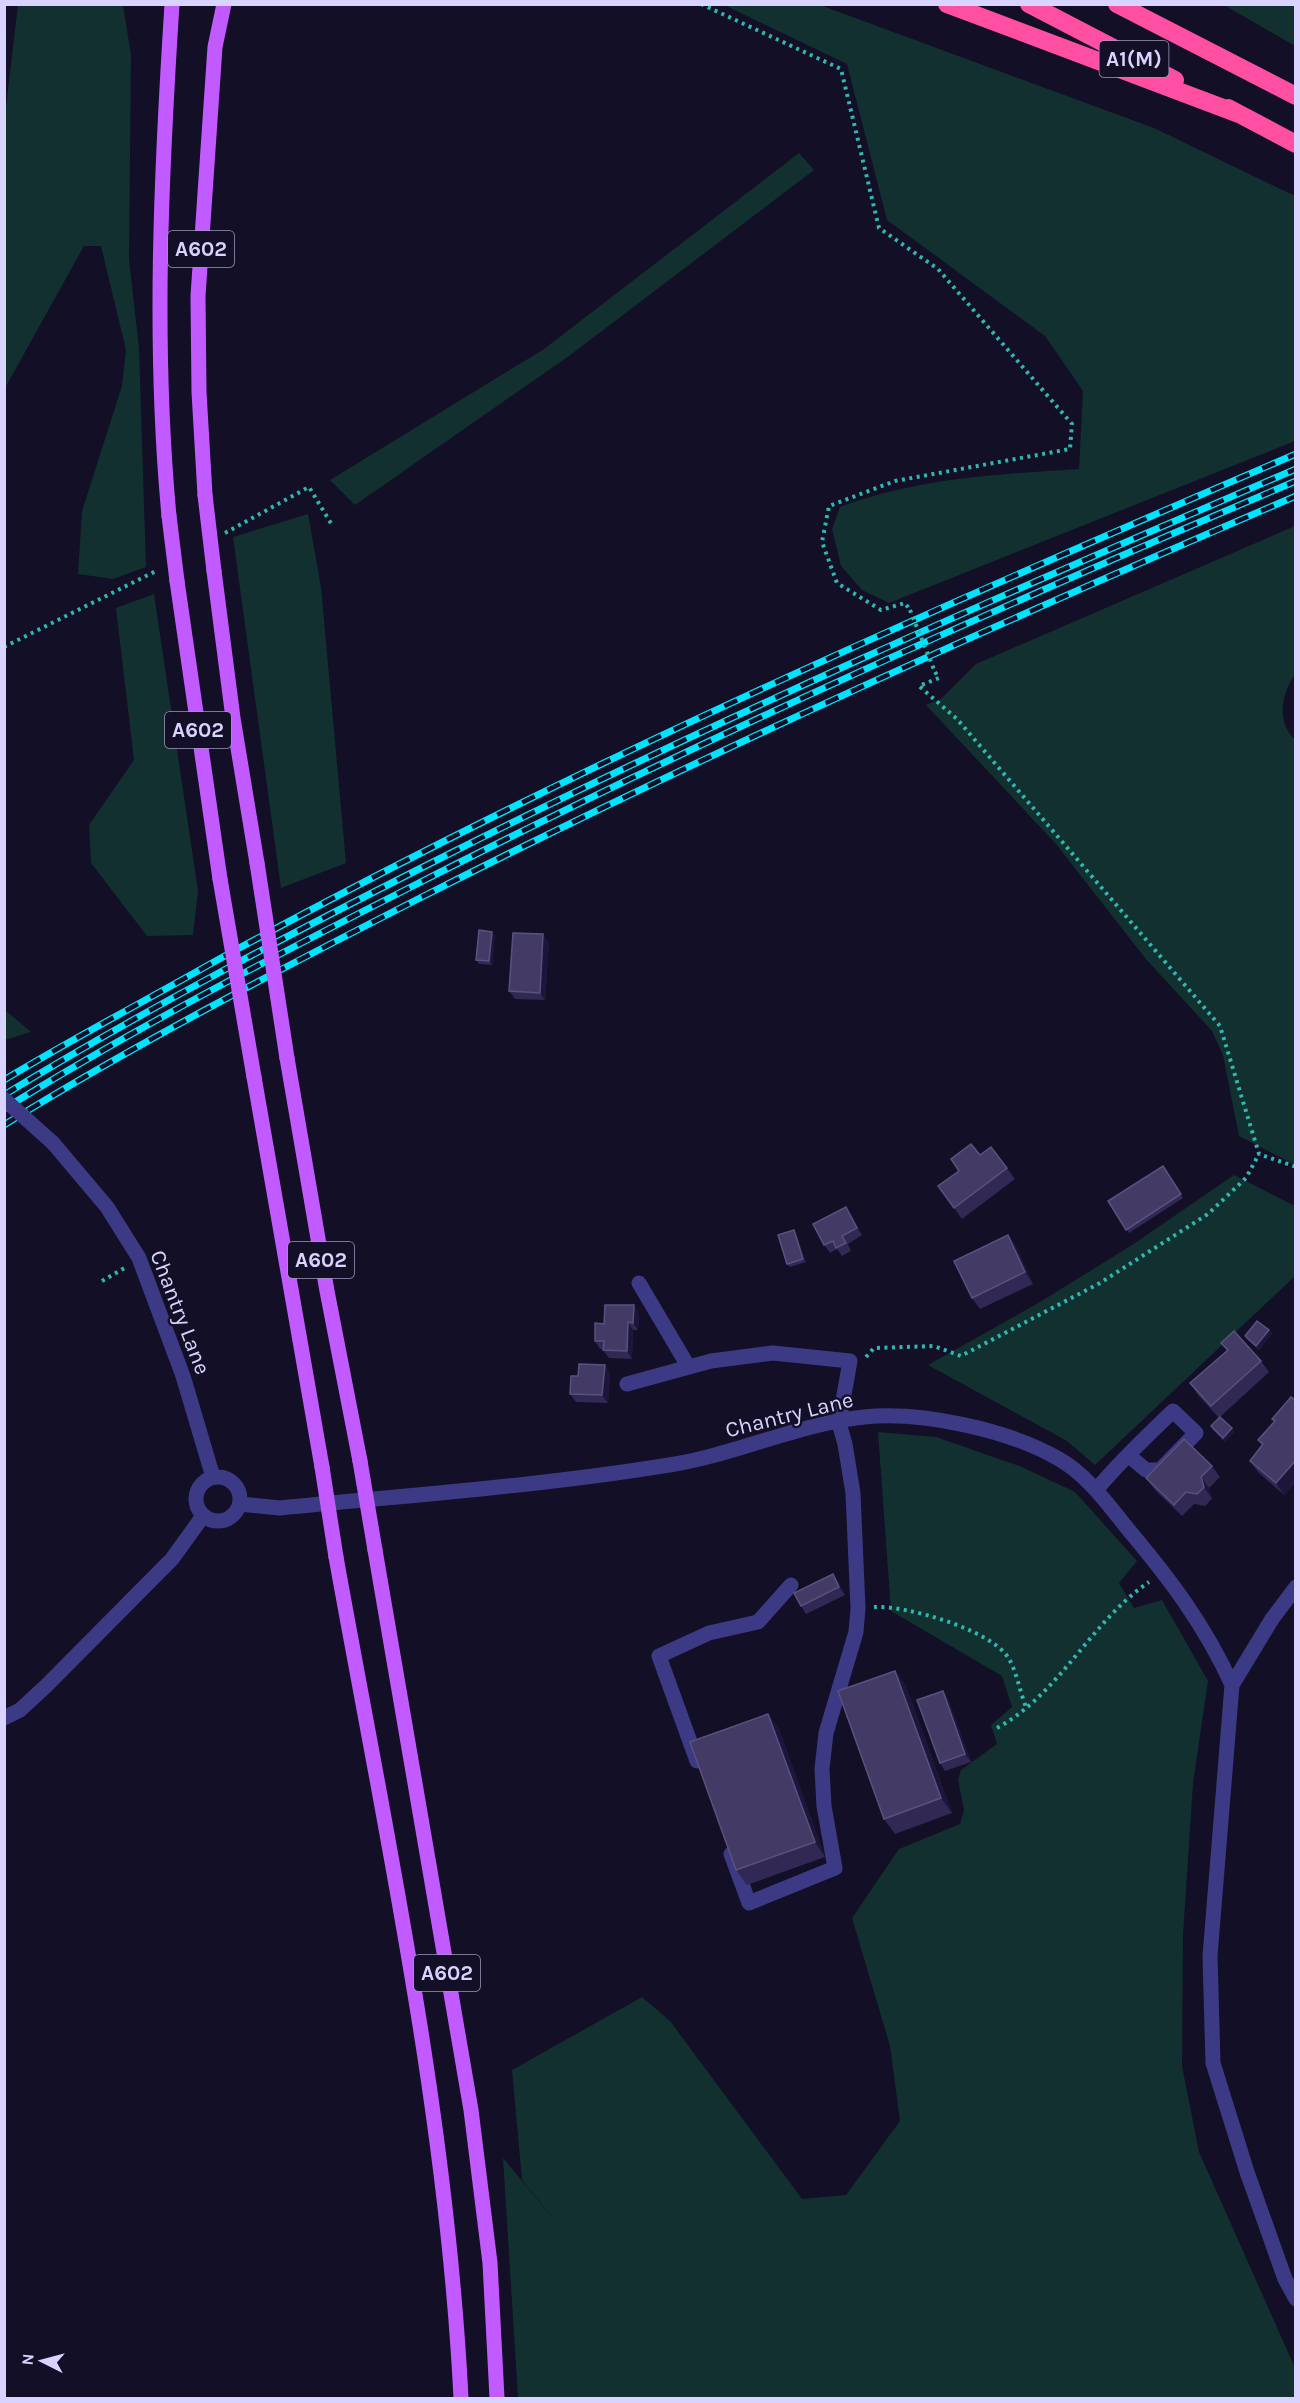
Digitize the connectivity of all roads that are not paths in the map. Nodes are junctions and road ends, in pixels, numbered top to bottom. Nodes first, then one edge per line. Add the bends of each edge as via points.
1 (172, 4) edge
2 (224, 4) edge
3 (947, 4) edge
4 (1029, 4) edge
5 (1116, 4) edge
6 (1142, 4) edge
7 (1201, 47) junction
8 (1296, 96) edge
9 (1239, 114) junction
10 (1296, 144) edge
11 (4, 1099) edge
12 (639, 1282) dead end
13 (688, 1366) junction
14 (627, 1384) dead end
15 (839, 1423) junction
16 (1128, 1455) dead end
17 (213, 1477) junction
18 (1097, 1489) junction
19 (240, 1504) junction
20 (203, 1516) junction
21 (791, 1585) dead end
22 (1296, 1587) edge
23 (1232, 1685) junction
24 (4, 1718) edge
25 (704, 1780) edge
26 (724, 1836) edge
27 (1296, 2299) edge
28 (461, 2398) edge
29 (497, 2398) edge

1 - 28 main road, A602, bridge via 159,283 161,429 169,516 220,879 427,2067 446,2210
2 - 29 main road, A602, bridge via 215,47 198,296 205,495 233,718 286,1058 360,1461 471,2110 490,2264
3 - 9 highway
4 - 9 highway, A1(M)
5 - 7 highway, A1(M)
6 - 7 highway
7 - 8 highway, A1(M)
9 - 10 highway, A1(M)
11 - 17 street, Chantry Lane, bridge via 53,1143 107,1207 139,1258 183,1376
12 - 13 street
13 - 14 street
13 - 15 street via 773,1353 850,1361
15 - 18 street, Chantry Lane via 865,1417 939,1419 991,1432 1059,1459
15 - 19 street, Chantry Lane via 692,1462 587,1479 280,1508
15 - 26 street via 853,1492 858,1608 856,1632 826,1733 822,1769 835,1868 749,1904
16 - 18 street
17 - 19 street via 234,1483
17 - 20 street via 201,1484 195,1497
18 - 23 street, Chantry Lane via 1165,1571 1215,1645
19 - 20 street via 224,1520
20 - 24 street via 172,1559 46,1686 20,1710
21 - 25 street via 758,1622 709,1632 659,1656
22 - 23 street via 1272,1618
23 - 27 street via 1210,1956 1213,2063 1247,2172 1285,2279

